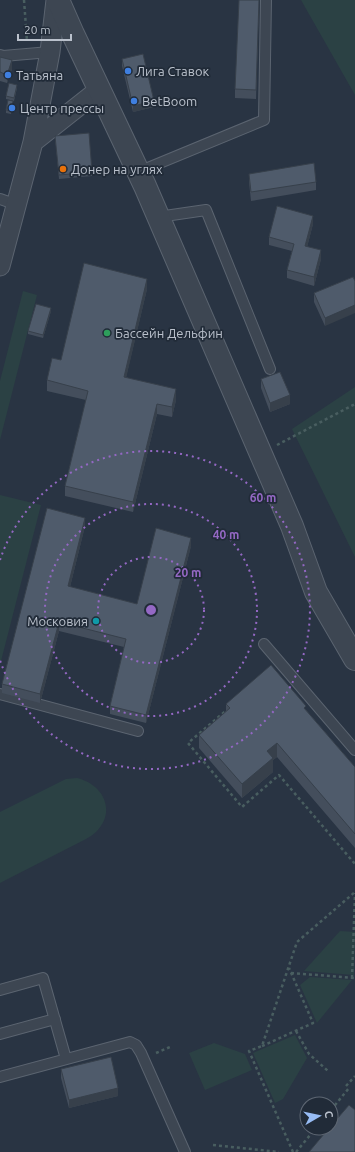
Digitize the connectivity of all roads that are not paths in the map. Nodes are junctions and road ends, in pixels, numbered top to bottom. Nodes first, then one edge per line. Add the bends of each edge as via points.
1 (57, 0) edge
2 (266, 0) edge
3 (50, 52) junction
4 (0, 55) edge
5 (100, 89) junction
6 (33, 142) junction
7 (138, 172) junction
8 (12, 198) edge
9 (158, 217) junction
10 (0, 266) edge
11 (270, 369) dead end
12 (264, 644) dead end
13 (355, 659) edge
14 (0, 694) edge
15 (138, 731) dead end
16 (355, 750) edge
17 (0, 990) edge
18 (55, 1019) junction
19 (0, 1034) edge
20 (66, 1059) junction
21 (0, 1077) edge
22 (185, 1152) edge

1 - 3 street
1 - 5 street
2 - 7 lane via 264,120
3 - 4 lane
3 - 6 street
5 - 6 street
5 - 7 street
6 - 8 street
7 - 9 street
8 - 10 street
9 - 11 lane via 206,210
9 - 13 street via 292,526 316,592
12 - 16 lane
14 - 15 lane
17 - 18 lane via 43,978
18 - 19 lane
18 - 20 lane
20 - 21 lane
20 - 22 lane via 122,1043 130,1042 136,1045

